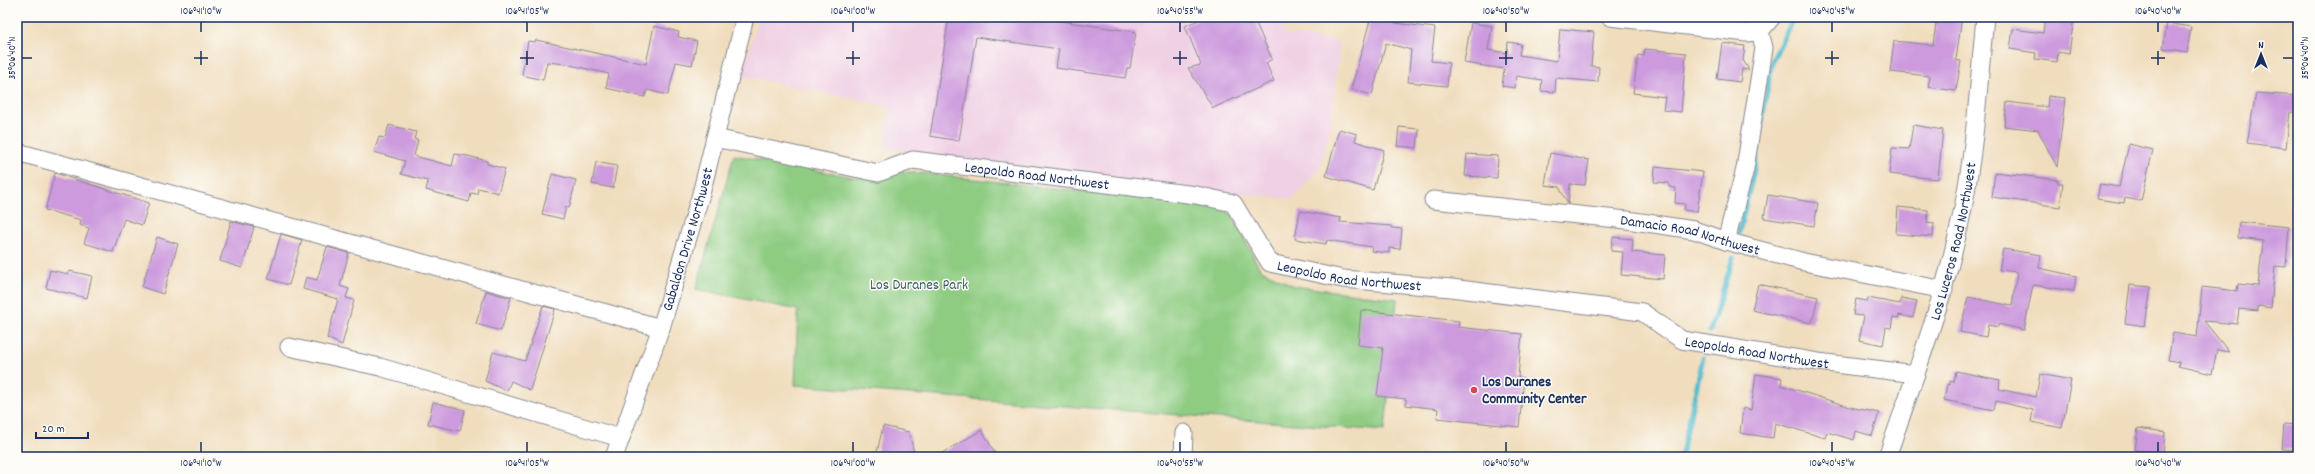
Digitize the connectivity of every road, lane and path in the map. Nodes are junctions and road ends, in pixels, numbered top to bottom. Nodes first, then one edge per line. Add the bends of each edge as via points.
1 (745, 17) edge
2 (1610, 17) edge
3 (1772, 17) edge
4 (1985, 17) edge
5 (1760, 31) junction
6 (715, 138) junction
7 (17, 152) edge
8 (1433, 200) dead end
9 (1726, 241) junction
10 (1944, 290) junction
11 (661, 328) junction
12 (289, 347) dead end
13 (1916, 374) junction
14 (1184, 433) dead end
15 (620, 438) junction
16 (614, 457) edge
17 (1183, 457) edge
18 (1887, 457) edge

1 - 6 street, Gabaldon Drive Northwest
2 - 5 street via 1747,33
3 - 5 street
4 - 10 street, Los Luceros Road Northwest via 1969,174
5 - 9 street via 1764,48 1745,169
6 - 11 street, Gabaldon Drive Northwest
6 - 13 street, Leopoldo Road Northwest via 878,173 913,160 1196,195 1233,203 1270,263 1343,279 1451,288 1642,312 1682,340 1818,362
7 - 11 street
8 - 9 street, Damacio Road Northwest via 1627,220 1694,230
9 - 10 street, Damacio Road Northwest via 1804,262
10 - 13 street, Los Luceros Road Northwest
11 - 15 street, Gabaldon Drive Northwest
12 - 15 street via 380,367
13 - 18 street, Los Luceros Road Northwest
14 - 17 street
15 - 16 street, Gabaldon Drive Northwest

